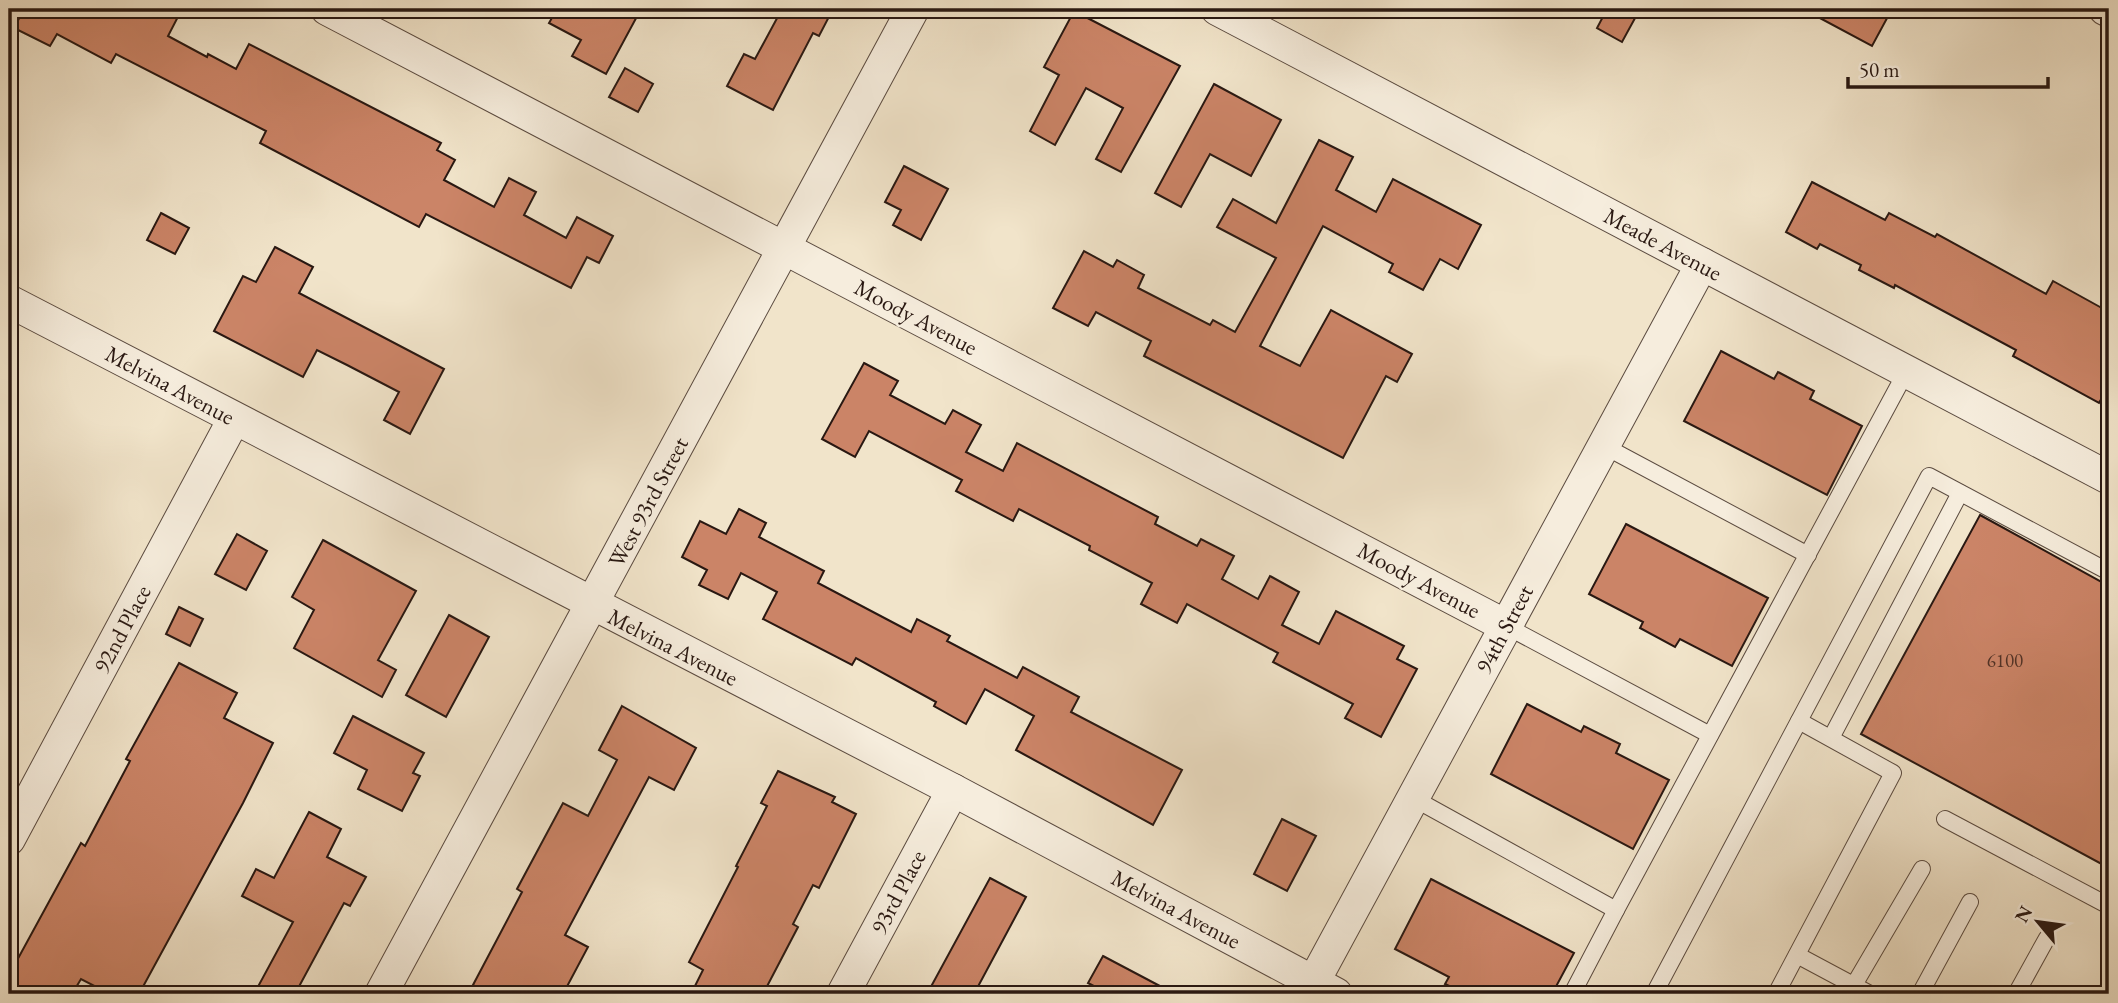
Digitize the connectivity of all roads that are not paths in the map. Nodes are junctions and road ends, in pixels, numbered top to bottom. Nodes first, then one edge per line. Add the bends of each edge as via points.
1 (327, 9) edge
2 (913, 9) edge
3 (1217, 9) edge
4 (785, 248) junction
5 (1702, 264) junction
6 (9, 301) edge
7 (1906, 372) junction
8 (234, 419) junction
9 (1604, 446) junction
10 (2109, 478) edge
11 (1960, 493) junction
12 (1808, 555) junction
13 (2109, 572) edge
14 (592, 606) junction
15 (1506, 626) junction
16 (1799, 720) junction
17 (1710, 735) junction
18 (1831, 738) junction
19 (953, 790) junction
20 (1413, 798) junction
21 (1945, 818) dead end
22 (9, 839) edge
23 (1922, 869) dead end
24 (1970, 902) dead end
25 (2109, 906) edge
26 (1616, 911) junction
27 (2047, 938) dead end
28 (1797, 955) junction
29 (1854, 985) junction
30 (2109, 987) edge
31 (1319, 990) edge
32 (381, 994) edge
33 (843, 994) edge
34 (1572, 994) edge
35 (1654, 994) edge
36 (1776, 994) edge
37 (1870, 994) edge
38 (1920, 994) edge
39 (2016, 994) edge
40 (2105, 994) edge

1 - 4 street, Moody Avenue
2 - 4 street, West 93rd Street
3 - 5 street, Meade Avenue
4 - 14 street, West 93rd Street
4 - 15 street, Moody Avenue
5 - 7 street, Meade Avenue
5 - 9 street, 94th Street
6 - 8 street, Melvina Avenue
7 - 10 street, Meade Avenue
7 - 12 lane
8 - 14 street, Melvina Avenue
8 - 22 street, 92nd Place
9 - 12 lane
9 - 15 street, 94th Street
11 - 13 lane
11 - 16 lane via 1929,476
11 - 18 lane
12 - 17 lane
14 - 19 street, Melvina Avenue
14 - 32 street, West 93rd Street
15 - 17 lane
15 - 20 street, 94th Street
16 - 18 lane
16 - 35 lane
17 - 26 lane
18 - 28 lane via 1894,773
19 - 31 street, Melvina Avenue
19 - 33 street, 93rd Place
20 - 26 lane
20 - 31 street, 94th Street
21 - 25 lane
23 - 29 lane
24 - 38 lane
26 - 34 lane
27 - 39 lane
28 - 29 lane
28 - 36 lane
29 - 37 lane
30 - 40 lane

